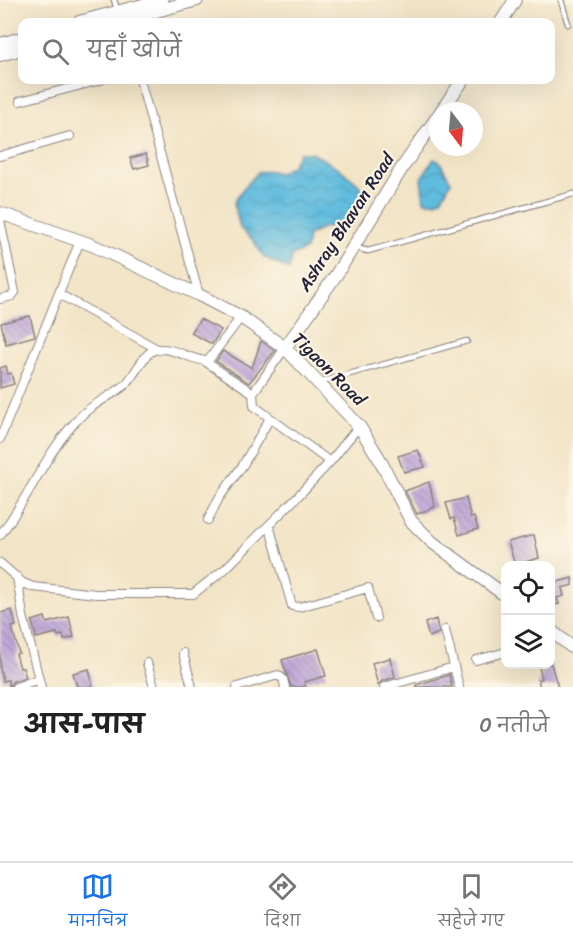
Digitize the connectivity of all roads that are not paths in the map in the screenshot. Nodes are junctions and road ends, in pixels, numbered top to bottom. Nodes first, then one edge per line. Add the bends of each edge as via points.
1 (162, 0) edge
2 (197, 0) edge
3 (515, 0) edge
4 (561, 0) edge
5 (121, 14) edge
6 (100, 18) edge
7 (504, 18) edge
8 (568, 24) dead end
9 (18, 39) edge
10 (0, 44) edge
11 (18, 50) edge
12 (0, 55) edge
13 (86, 84) edge
14 (141, 84) edge
15 (460, 84) edge
16 (20, 101) dead end
17 (447, 102) edge
18 (429, 129) edge
19 (69, 136) dead end
20 (0, 156) edge
21 (573, 194) edge
22 (0, 213) edge
23 (0, 220) edge
24 (80, 241) junction
25 (353, 247) junction
26 (58, 294) junction
27 (199, 295) junction
28 (0, 299) edge
29 (241, 317) junction
30 (467, 342) dead end
31 (285, 348) junction
32 (159, 350) junction
33 (206, 362) junction
34 (318, 383) junction
35 (254, 393) junction
36 (270, 418) junction
37 (359, 426) junction
38 (0, 439) edge
39 (330, 462) junction
40 (208, 520) dead end
41 (269, 525) junction
42 (0, 536) edge
43 (0, 563) edge
44 (17, 577) junction
45 (501, 592) edge
46 (376, 618) dead end
47 (445, 630) dead end
48 (555, 637) edge
49 (573, 648) edge
50 (501, 653) edge
51 (183, 654) dead end
52 (476, 660) dead end
53 (147, 663) dead end
54 (454, 667) junction
55 (40, 683) edge
56 (15, 687) edge
57 (154, 687) edge
58 (192, 687) edge
59 (240, 687) edge
60 (285, 687) edge
61 (384, 687) edge
62 (459, 687) edge

1 - 5 street
2 - 5 street
3 - 7 street
4 - 8 lane
5 - 6 street
9 - 10 street
11 - 12 street
13 - 16 street
14 - 27 street
15 - 17 street
18 - 25 street, Ashray Bhavan Road
19 - 20 street
21 - 25 lane via 366,252
22 - 24 street, Tigaon Road
23 - 28 street via 15,292
24 - 26 street
24 - 27 street, Tigaon Road
25 - 31 street, Ashray Bhavan Road
26 - 32 street
26 - 38 street
27 - 29 street, Tigaon Road
29 - 31 street, Tigaon Road
29 - 33 street
30 - 34 lane
31 - 34 street, Tigaon Road
31 - 35 street
32 - 33 street
32 - 42 street via 150,353 125,385 78,418
33 - 35 street
34 - 37 street, Tigaon Road
35 - 36 street via 255,408
36 - 39 street
36 - 40 street
37 - 39 street
37 - 45 street, Tigaon Road via 411,521 432,542
39 - 41 street
41 - 44 street via 225,569 193,594 96,594 33,587
41 - 46 street via 292,606 368,588
43 - 44 street
44 - 55 street via 22,616
47 - 54 street
48 - 49 street
50 - 52 street
51 - 58 street
53 - 57 street
54 - 61 street
54 - 62 street
55 - 56 street
59 - 60 street via 278,675

